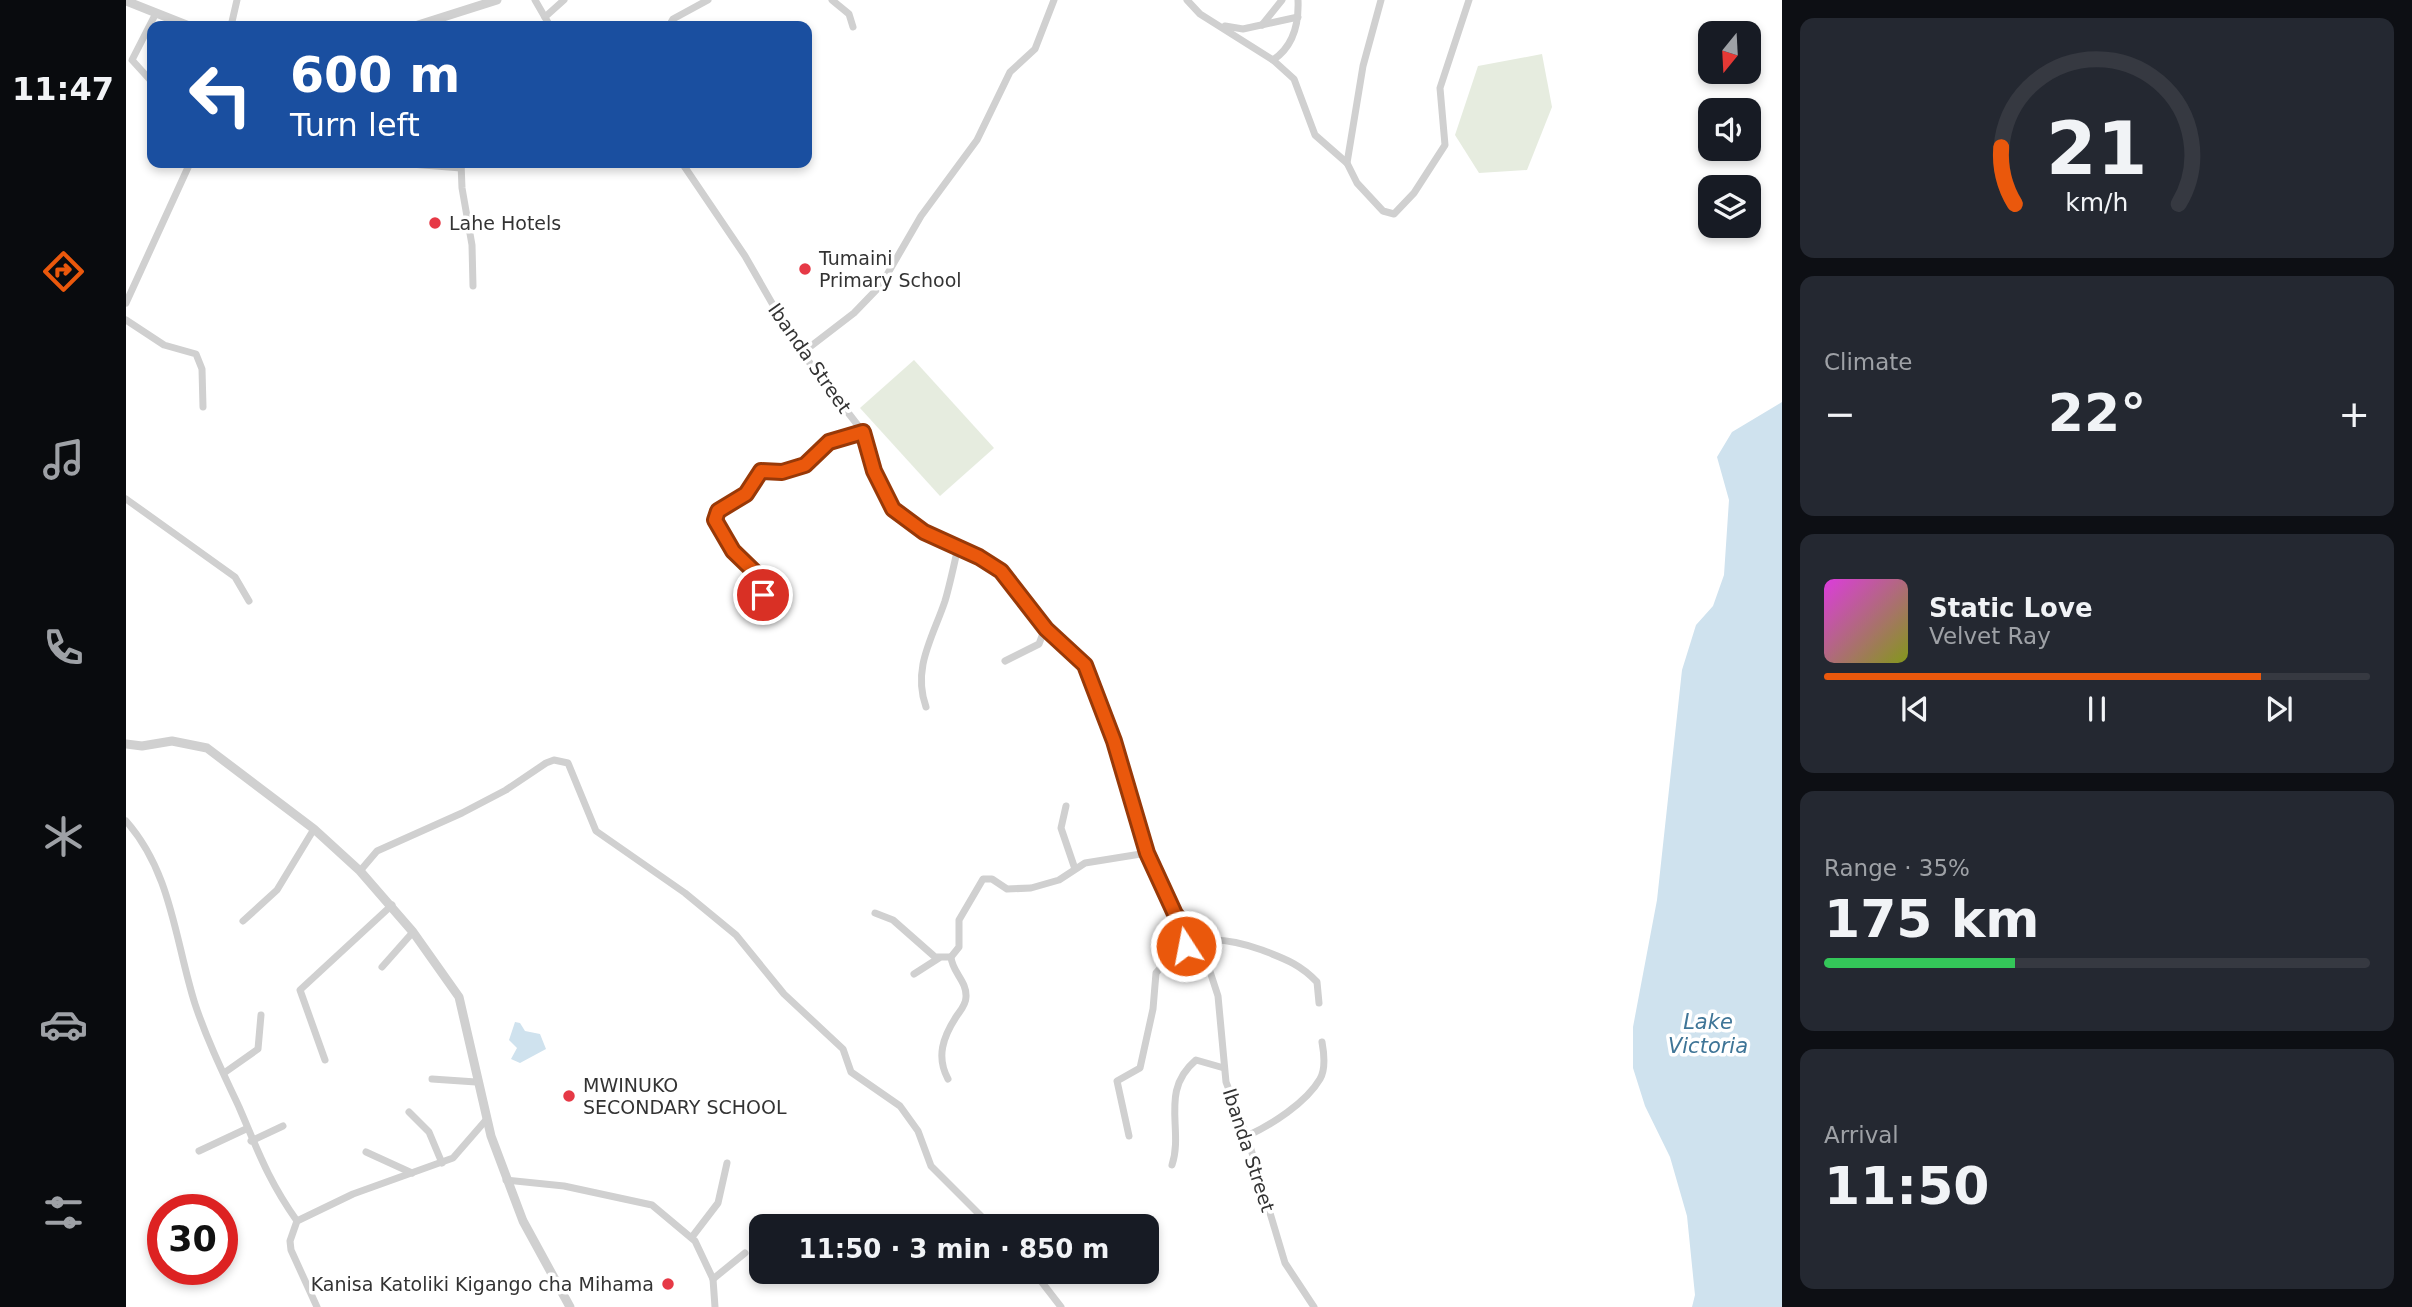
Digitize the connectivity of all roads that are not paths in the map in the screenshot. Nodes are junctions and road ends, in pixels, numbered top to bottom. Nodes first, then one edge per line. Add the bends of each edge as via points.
1 (237, 0) edge
2 (497, 0) edge
3 (535, 0) edge
4 (564, 0) edge
5 (708, 0) edge
6 (832, 0) edge
7 (1054, 0) edge
8 (1187, 0) edge
9 (1283, 0) edge
10 (1298, 0) edge
11 (1381, 0) edge
12 (1469, 0) edge
13 (126, 1) edge
14 (155, 15) junction
15 (1298, 17) junction
16 (545, 18) junction
17 (152, 21) edge
18 (174, 21) edge
19 (233, 21) edge
20 (431, 21) edge
21 (547, 21) edge
22 (672, 21) edge
23 (1218, 24) junction
24 (1262, 25) junction
25 (853, 27) dead end
26 (147, 31) edge
27 (1273, 60) junction
28 (147, 76) edge
29 (1347, 163) junction
30 (188, 168) edge
31 (461, 168) edge
32 (685, 168) edge
33 (473, 286) dead end
34 (126, 303) edge
35 (126, 320) edge
36 (802, 353) junction
37 (203, 407) dead end
38 (863, 432) junction
39 (126, 499) edge
40 (958, 547) junction
41 (248, 601) dead end
42 (754, 606) dead end
43 (1045, 628) junction
44 (1005, 661) dead end
45 (926, 707) dead end
46 (126, 744) edge
47 (1066, 806) dead end
48 (126, 821) edge
49 (313, 830) junction
50 (1147, 853) junction
51 (1070, 858) junction
52 (1091, 862) junction
53 (1075, 869) junction
54 (360, 871) junction
55 (392, 905) junction
56 (875, 913) dead end
57 (243, 921) dead end
58 (413, 932) junction
59 (1197, 941) junction
60 (951, 957) junction
61 (939, 958) junction
62 (382, 967) dead end
63 (914, 974) dead end
64 (1319, 1003) dead end
65 (261, 1015) dead end
66 (1322, 1042) dead end
67 (325, 1060) dead end
68 (1224, 1068) junction
69 (224, 1073) junction
70 (432, 1079) dead end
71 (948, 1079) dead end
72 (477, 1082) junction
73 (409, 1112) dead end
74 (486, 1120) junction
75 (283, 1126) dead end
76 (246, 1129) junction
77 (1129, 1136) dead end
78 (1247, 1136) junction
79 (251, 1141) junction
80 (199, 1151) dead end
81 (366, 1152) dead end
82 (442, 1163) junction
83 (727, 1163) dead end
84 (1172, 1165) dead end
85 (413, 1173) junction
86 (506, 1180) junction
87 (979, 1214) edge
88 (297, 1221) junction
89 (692, 1237) junction
90 (745, 1253) dead end
91 (713, 1279) junction
92 (1043, 1284) edge
93 (317, 1307) edge
94 (570, 1307) edge
95 (715, 1307) edge
96 (1061, 1307) edge
97 (1314, 1307) edge

1 - 19 street
2 - 20 street
3 - 16 street
4 - 16 street
5 - 22 street
6 - 25 street via 849,14
7 - 36 street via 1035,49 1010,72 977,140 921,216 881,285 854,313
8 - 23 street
9 - 24 street
10 - 15 street
11 - 29 street via 1357,90
12 - 29 street via 1440,88 1445,145 1414,193 1399,210 1387,213 1357,183
13 - 14 street
14 - 17 street
14 - 18 street
15 - 24 street
15 - 27 street via 1288,46
16 - 21 street
23 - 24 street via 1243,29
23 - 27 street
26 - 28 street via 132,60
27 - 29 street via 1297,83 1314,135
30 - 34 street
31 - 33 street via 471,228
32 - 36 street, Ibanda Street via 745,256
35 - 37 street via 164,345 196,354 202,369
36 - 38 street, Ibanda Street
38 - 40 street, Ibanda Street via 874,471 893,509 924,532
38 - 42 street via 829,442 805,465 782,472 761,471 746,494 718,511 715,520 733,551 765,582 763,595
39 - 41 street via 235,577
40 - 43 street, Ibanda Street via 1001,571
40 - 45 street via 945,601 923,659 921,687
43 - 44 street via 1039,644
43 - 50 street, Ibanda Street via 1085,665 1114,741
46 - 49 street via 172,741 207,748
47 - 51 street via 1061,828
48 - 69 street via 164,889 195,1003
49 - 54 street
49 - 57 street via 277,890
50 - 52 street
50 - 59 street, Ibanda Street via 1175,914
51 - 52 street
51 - 53 street
52 - 53 street
53 - 60 street via 1049,884 1024,889 1007,889 984,878 960,916 959,947
54 - 55 street
54 - 87 street via 377,850 462,813 546,763 568,763 596,831 736,935 784,994 843,1049 851,1072 900,1106 918,1131 931,1167
55 - 58 street
55 - 67 street via 300,990
56 - 61 street via 893,920
58 - 62 street
58 - 72 street via 459,997
59 - 64 street via 1243,943 1290,959 1317,982
59 - 68 street, Ibanda Street via 1218,996
59 - 77 street via 1156,973 1140,1068 1117,1082
60 - 61 street
60 - 71 street via 966,998 941,1053
61 - 63 street
65 - 69 street via 258,1049
66 - 78 street via 1323,1070 1313,1088
68 - 78 street, Ibanda Street
68 - 84 street via 1196,1060 1181,1083 1172,1105
69 - 76 street
70 - 72 street
72 - 74 street
73 - 82 street via 429,1132
74 - 82 street via 463,1150
74 - 86 street
75 - 79 street
76 - 79 street
76 - 80 street
78 - 97 street, Ibanda Street via 1285,1263
79 - 88 street
81 - 85 street
82 - 85 street
83 - 89 street via 718,1203
85 - 88 street via 353,1194
86 - 89 street via 553,1184 646,1203
86 - 94 street via 523,1222
88 - 93 street via 291,1250
89 - 91 street
90 - 91 street
91 - 95 street
92 - 96 street

